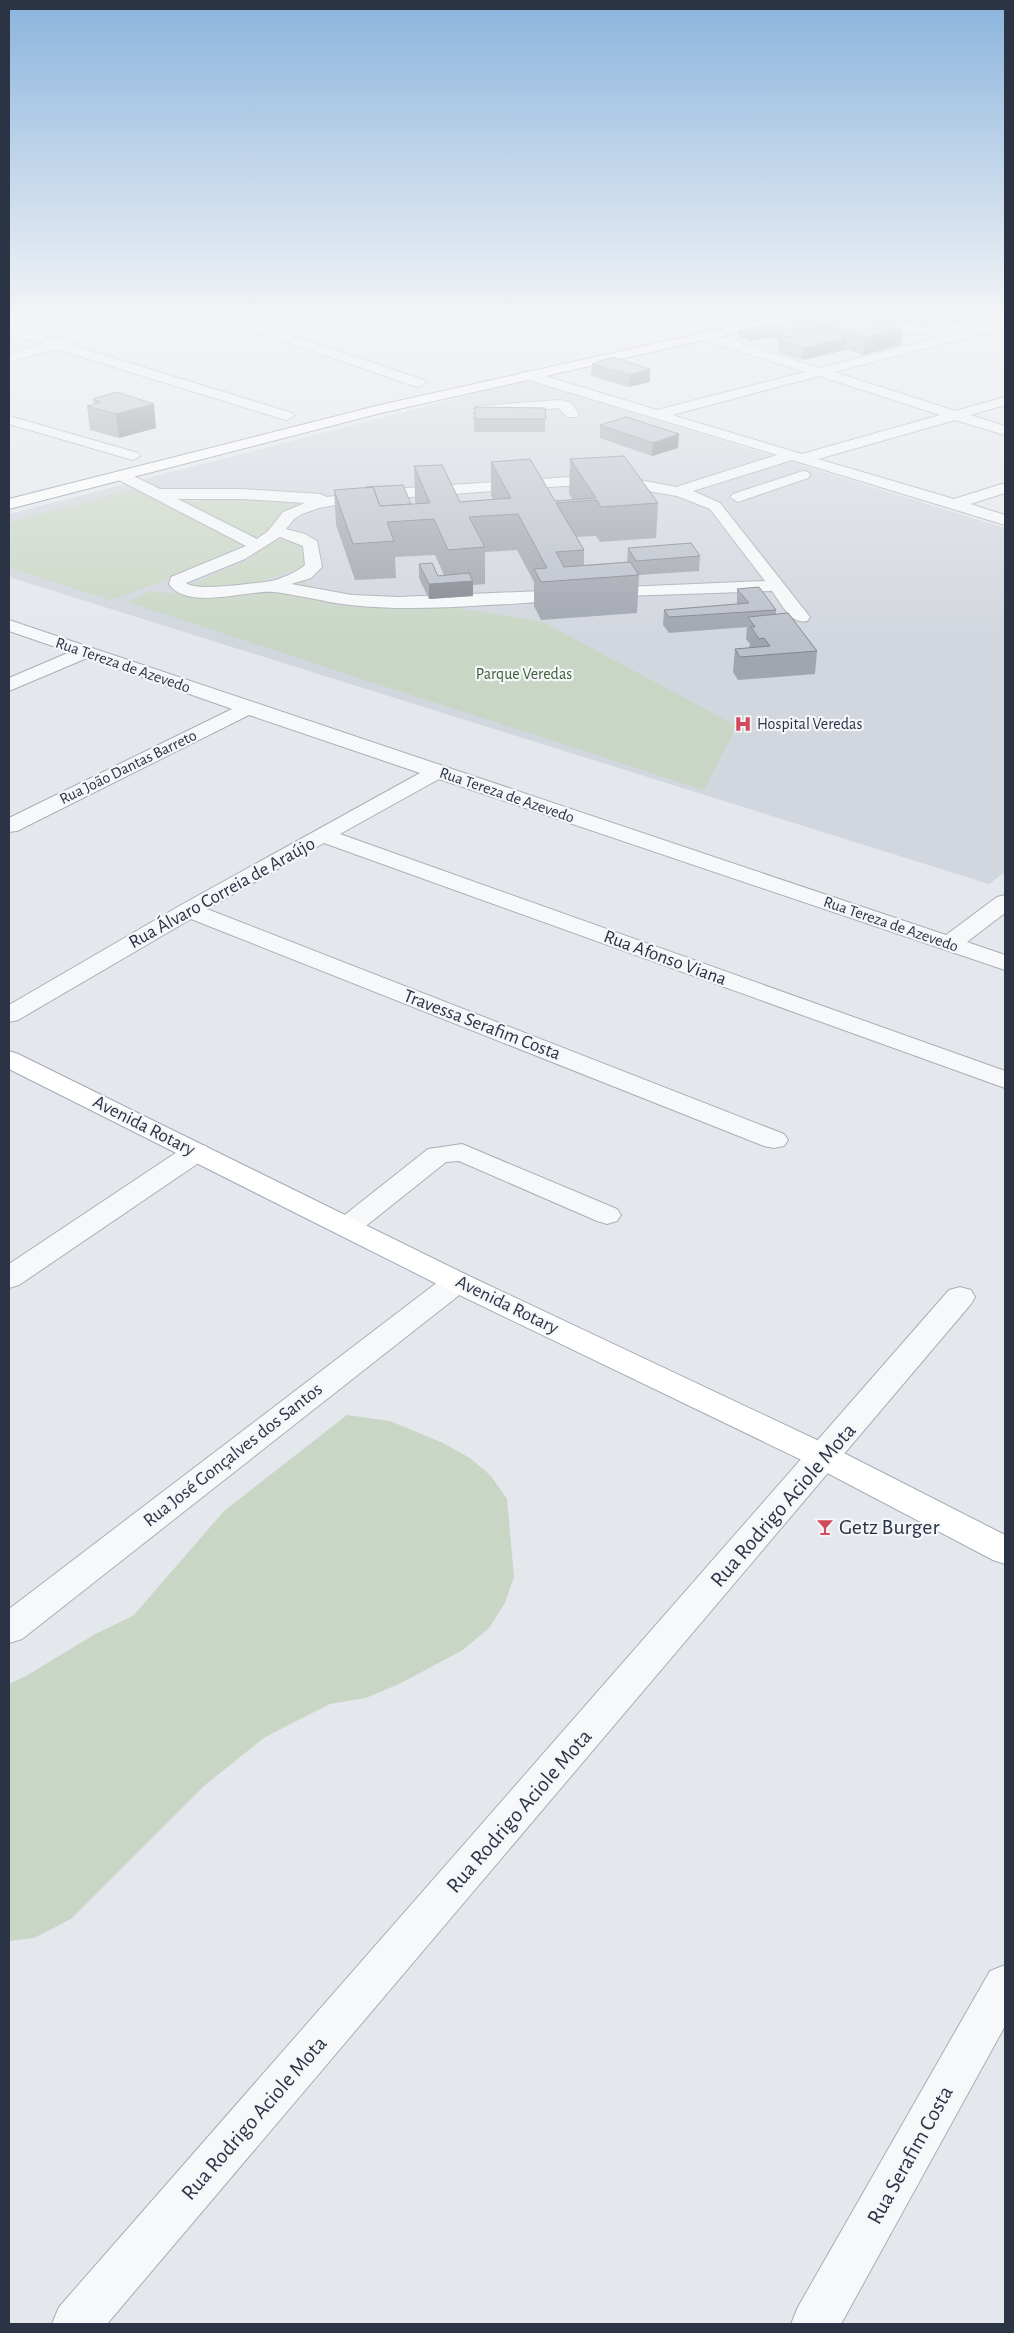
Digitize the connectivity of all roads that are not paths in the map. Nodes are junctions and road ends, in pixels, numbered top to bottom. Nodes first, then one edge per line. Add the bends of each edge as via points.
1 (24, 424) edge
2 (330, 424) edge
3 (686, 424) edge
4 (928, 424) edge
5 (981, 424) edge
6 (1005, 431) edge
7 (139, 454) joint
8 (104, 463) dead end
9 (799, 463) junction
10 (632, 468) edge
11 (660, 473) dead end
12 (120, 476) junction
13 (554, 483) junction
14 (1005, 488) edge
15 (697, 491) junction
16 (157, 494) junction
17 (738, 496) dead end
18 (338, 500) junction
19 (9, 504) edge
20 (955, 504) junction
21 (1005, 520) edge
22 (276, 531) junction
23 (256, 546) junction
24 (271, 586) junction
25 (777, 586) junction
26 (589, 594) edge
27 (542, 596) edge
28 (801, 617) dead end
29 (9, 625) edge
30 (86, 652) junction
31 (9, 685) edge
32 (248, 708) junction
33 (436, 772) junction
34 (9, 826) edge
35 (325, 836) junction
36 (1005, 902) edge
37 (189, 910) junction
38 (950, 944) junction
39 (1002, 958) edge
40 (9, 1015) edge
41 (9, 1059) edge
42 (1005, 1080) edge
43 (774, 1140) dead end
44 (196, 1152) junction
45 (607, 1216) dead end
46 (347, 1227) junction
47 (9, 1278) edge
48 (457, 1282) junction
49 (960, 1298) dead end
50 (824, 1457) junction
51 (1005, 1551) edge
52 (9, 1628) edge
53 (1005, 1986) edge
54 (76, 2324) edge
55 (815, 2324) edge

1 - 7 street
2 - 12 main road
3 - 9 street
4 - 9 street
5 - 6 street
7 - 8 main road
9 - 15 street
9 - 15 street via 716,491
9 - 17 street
9 - 20 street
10 - 13 street
11 - 15 street
12 - 16 street
12 - 19 main road
13 - 15 street via 616,482
13 - 18 street
14 - 20 street
15 - 25 street via 715,506
16 - 18 street
16 - 23 street
18 - 22 street via 294,512 284,518
20 - 21 street
22 - 23 street
22 - 24 street via 311,544 314,566 305,574
23 - 24 street via 177,584 183,590 196,594
24 - 27 street via 351,600 444,603
25 - 26 street
25 - 28 street
29 - 30 street, Rua Tereza de Azevedo
30 - 31 street
30 - 32 street, Rua Tereza de Azevedo
32 - 33 street, Rua Tereza de Azevedo
32 - 34 street, Rua João Dantas Barreto
33 - 35 street, Rua Álvaro Correia de Araújo
33 - 38 street, Rua Tereza de Azevedo
35 - 37 street, Rua Álvaro Correia de Araújo
35 - 42 street, Rua Afonso Viana
36 - 38 street
37 - 40 street, Rua Álvaro Correia de Araújo
37 - 43 street, Travessa Serafim Costa
38 - 39 street, Rua Tereza de Azevedo
41 - 44 main road, Avenida Rotary
44 - 46 main road, Avenida Rotary
44 - 47 street
45 - 46 street via 462,1152 450,1152 438,1154
46 - 48 main road, Avenida Rotary
48 - 50 main road, Avenida Rotary
48 - 52 street, Rua José Gonçalves dos Santos
49 - 50 street, Rua Rodrigo Aciole Mota
50 - 51 main road, Avenida Rotary
50 - 54 street, Rua Rodrigo Aciole Mota
53 - 55 street, Rua Serafim Costa

